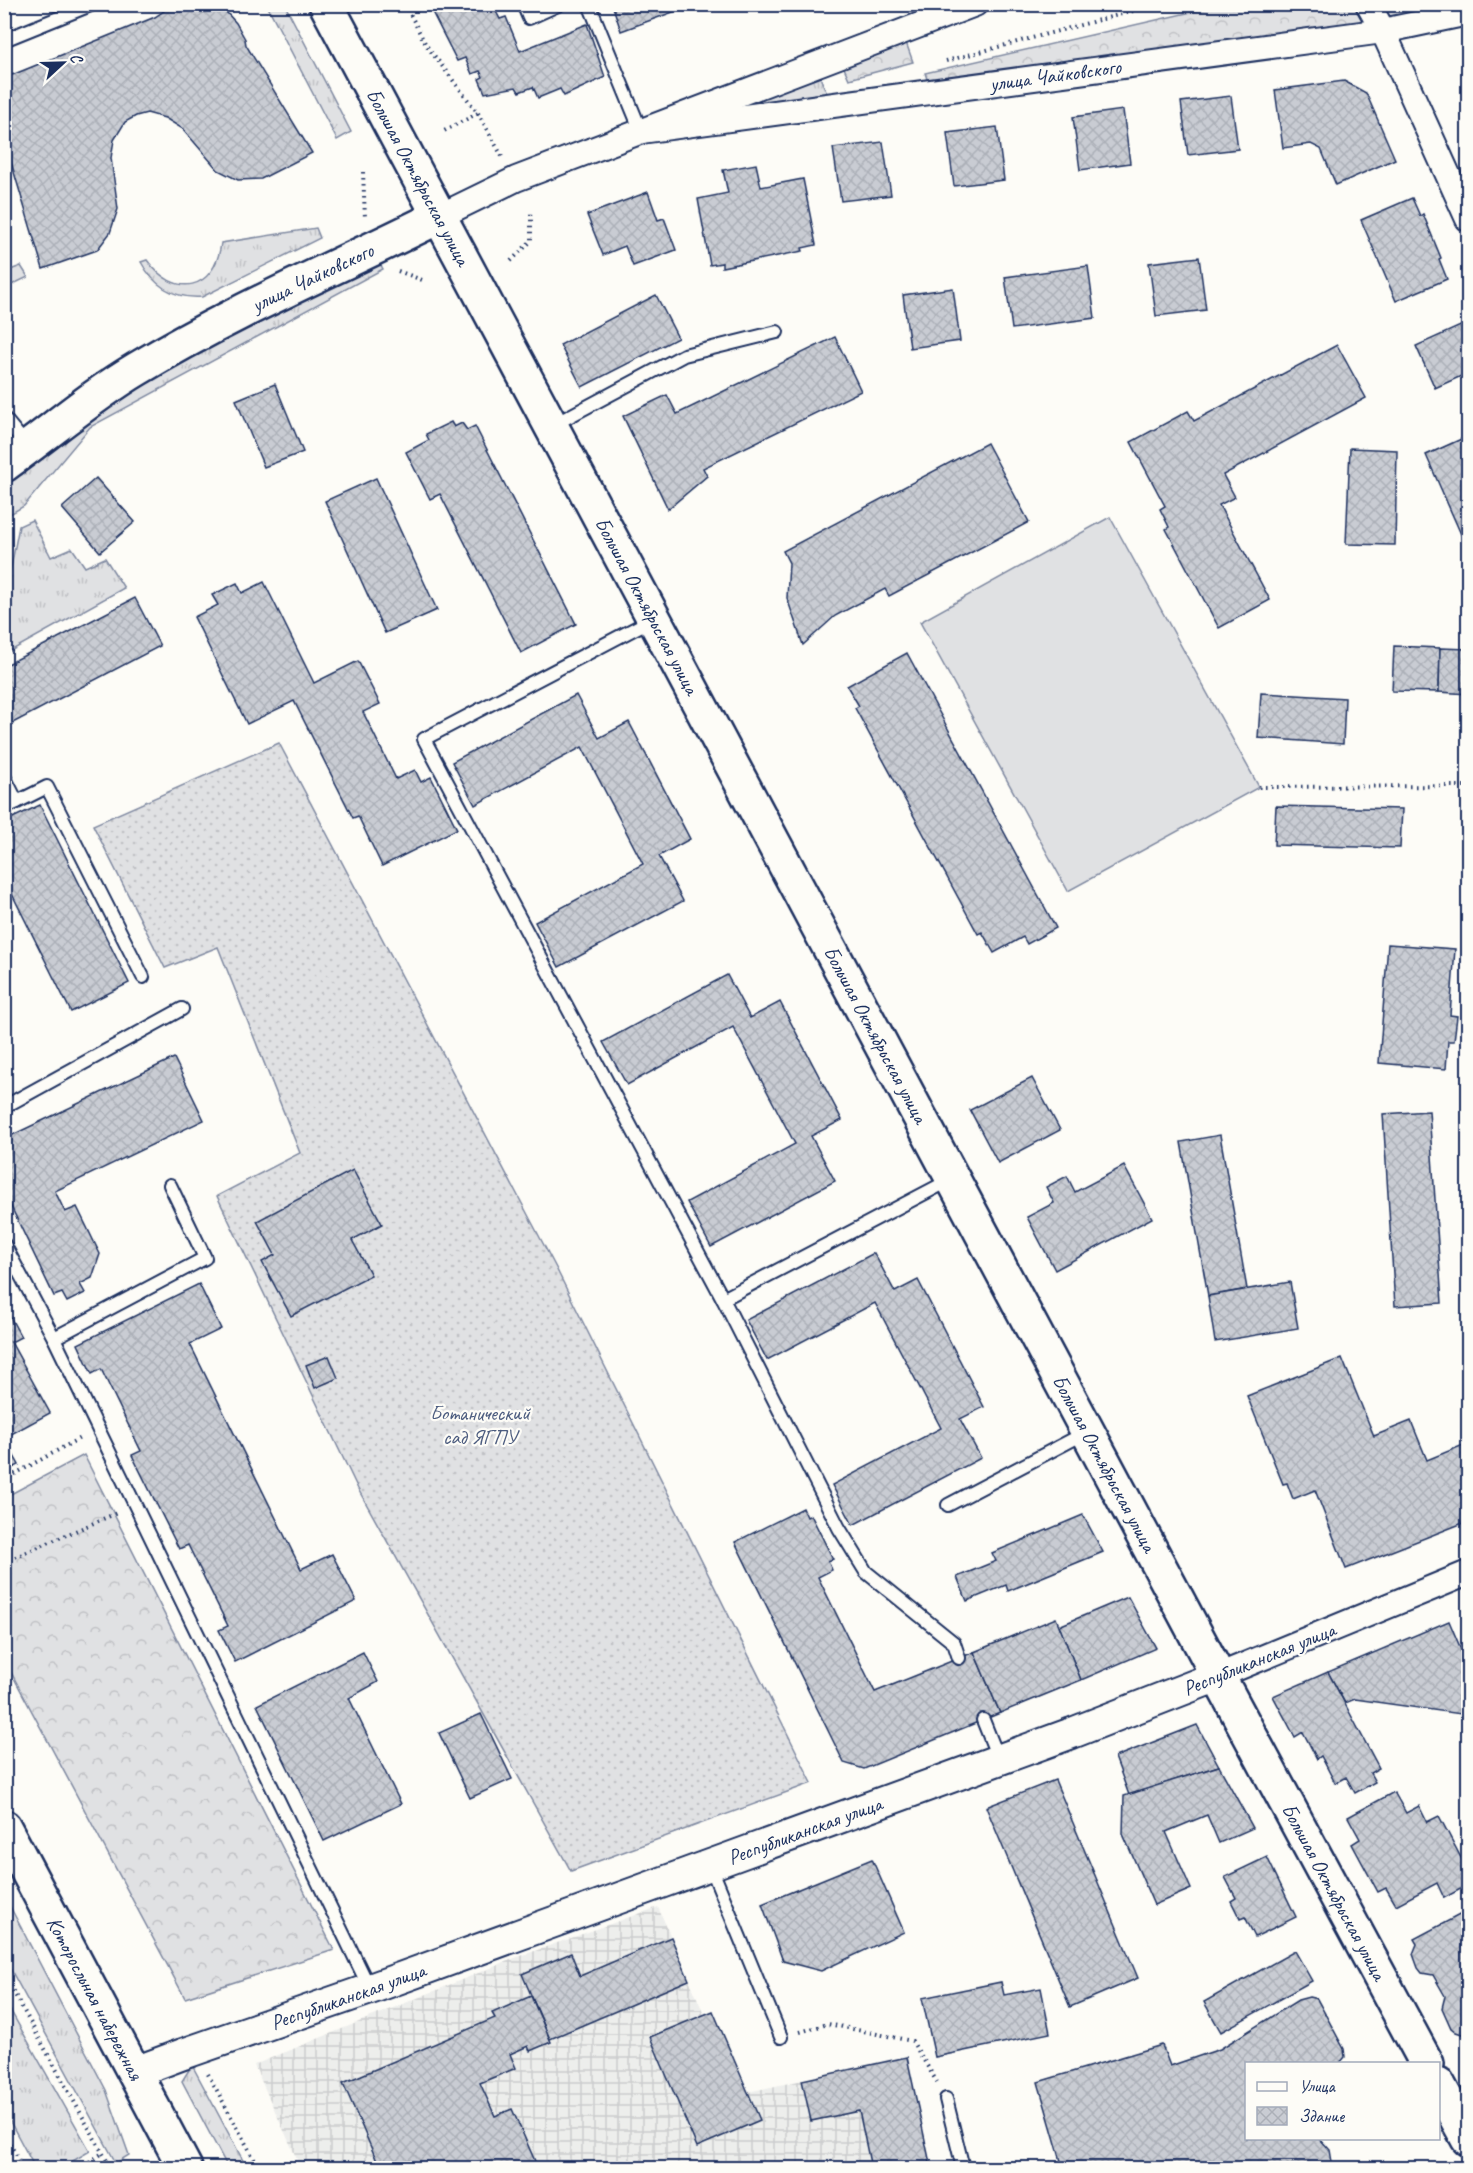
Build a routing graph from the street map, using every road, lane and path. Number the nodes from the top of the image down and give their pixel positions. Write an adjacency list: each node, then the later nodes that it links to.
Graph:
1 (93, 4): 12 (lane)
2 (326, 4): 20 (main road, Большая Октябрьская улица)
3 (405, 4): 14 (path)
4 (523, 4): 5 (lane)
5 (560, 4)
6 (590, 4): 15 (lane)
7 (975, 4): 15 (street, улица Чайковского)
8 (1159, 4): 13 (path)
9 (1368, 4): 11 (street)
10 (1468, 13): 11 (street, улица Чайковского)
11 (1383, 31): 15 (street, улица Чайковского); 21 (street)
12 (4, 40)
13 (940, 62)
14 (477, 113): 16 (path); 17 (path)
15 (640, 131): 20 (street, улица Чайковского)
16 (442, 132)
17 (504, 159)
18 (363, 172): 22 (path)
19 (531, 212): 23 (path)
20 (438, 216): 28 (main road, Большая Октябрьская улица); 29 (main road, улица Чайковского)
21 (1468, 219)
22 (366, 225)
23 (511, 261)
24 (394, 270): 25 (path)
25 (425, 281)
26 (777, 332): 28 (lane)
27 (4, 418): 29 (lane)
28 (552, 425): 30 (main road, Большая Октябрьская улица)
29 (16, 456)
30 (654, 618): 39 (main road, Большая Октябрьская улица); 42 (lane)
31 (4, 776): 34 (lane)
32 (1468, 786): 33 (path)
33 (1259, 787)
34 (17, 802): 35 (lane); 36 (lane)
35 (4, 808)
36 (143, 977)
37 (182, 1009): 38 (lane)
38 (4, 1107)
39 (953, 1178): 42 (lane); 45 (main road, Большая Октябрьская улица)
40 (170, 1185): 43 (lane)
41 (4, 1244): 43 (lane)
42 (723, 1299): 51 (lane)
43 (54, 1338): 44 (lane)
44 (98, 1427): 46 (path); 47 (lane)
45 (1088, 1431): 48 (lane); 52 (main road, Большая Октябрьская улица)
46 (4, 1480)
47 (136, 1505): 49 (path); 58 (lane)
48 (948, 1505)
49 (4, 1562)
50 (1468, 1574): 52 (street, Республиканская улица)
51 (959, 1658)
52 (1218, 1676): 54 (street, Республиканская улица); 60 (main road, Большая Октябрьская улица)
53 (983, 1720): 54 (lane)
54 (999, 1760): 56 (street, Республиканская улица)
55 (4, 1827): 62 (main road, Которосльная набережная)
56 (710, 1865): 58 (street, Республиканская улица); 59 (lane)
57 (4, 1976): 67 (path)
58 (370, 1989): 62 (street, Республиканская улица)
59 (781, 2037): 64 (path)
60 (1426, 2062)
61 (204, 2066): 72 (path)
62 (135, 2072): 71 (main road, Которосльная набережная)
63 (1440, 2088): 66 (main road)
64 (946, 2098): 73 (lane)
65 (4, 2133): 68 (path)
66 (1468, 2139)
67 (103, 2153): 69 (path); 70 (path)
68 (23, 2169)
69 (79, 2169)
70 (111, 2169)
71 (185, 2169)
72 (258, 2169)
73 (963, 2169)

